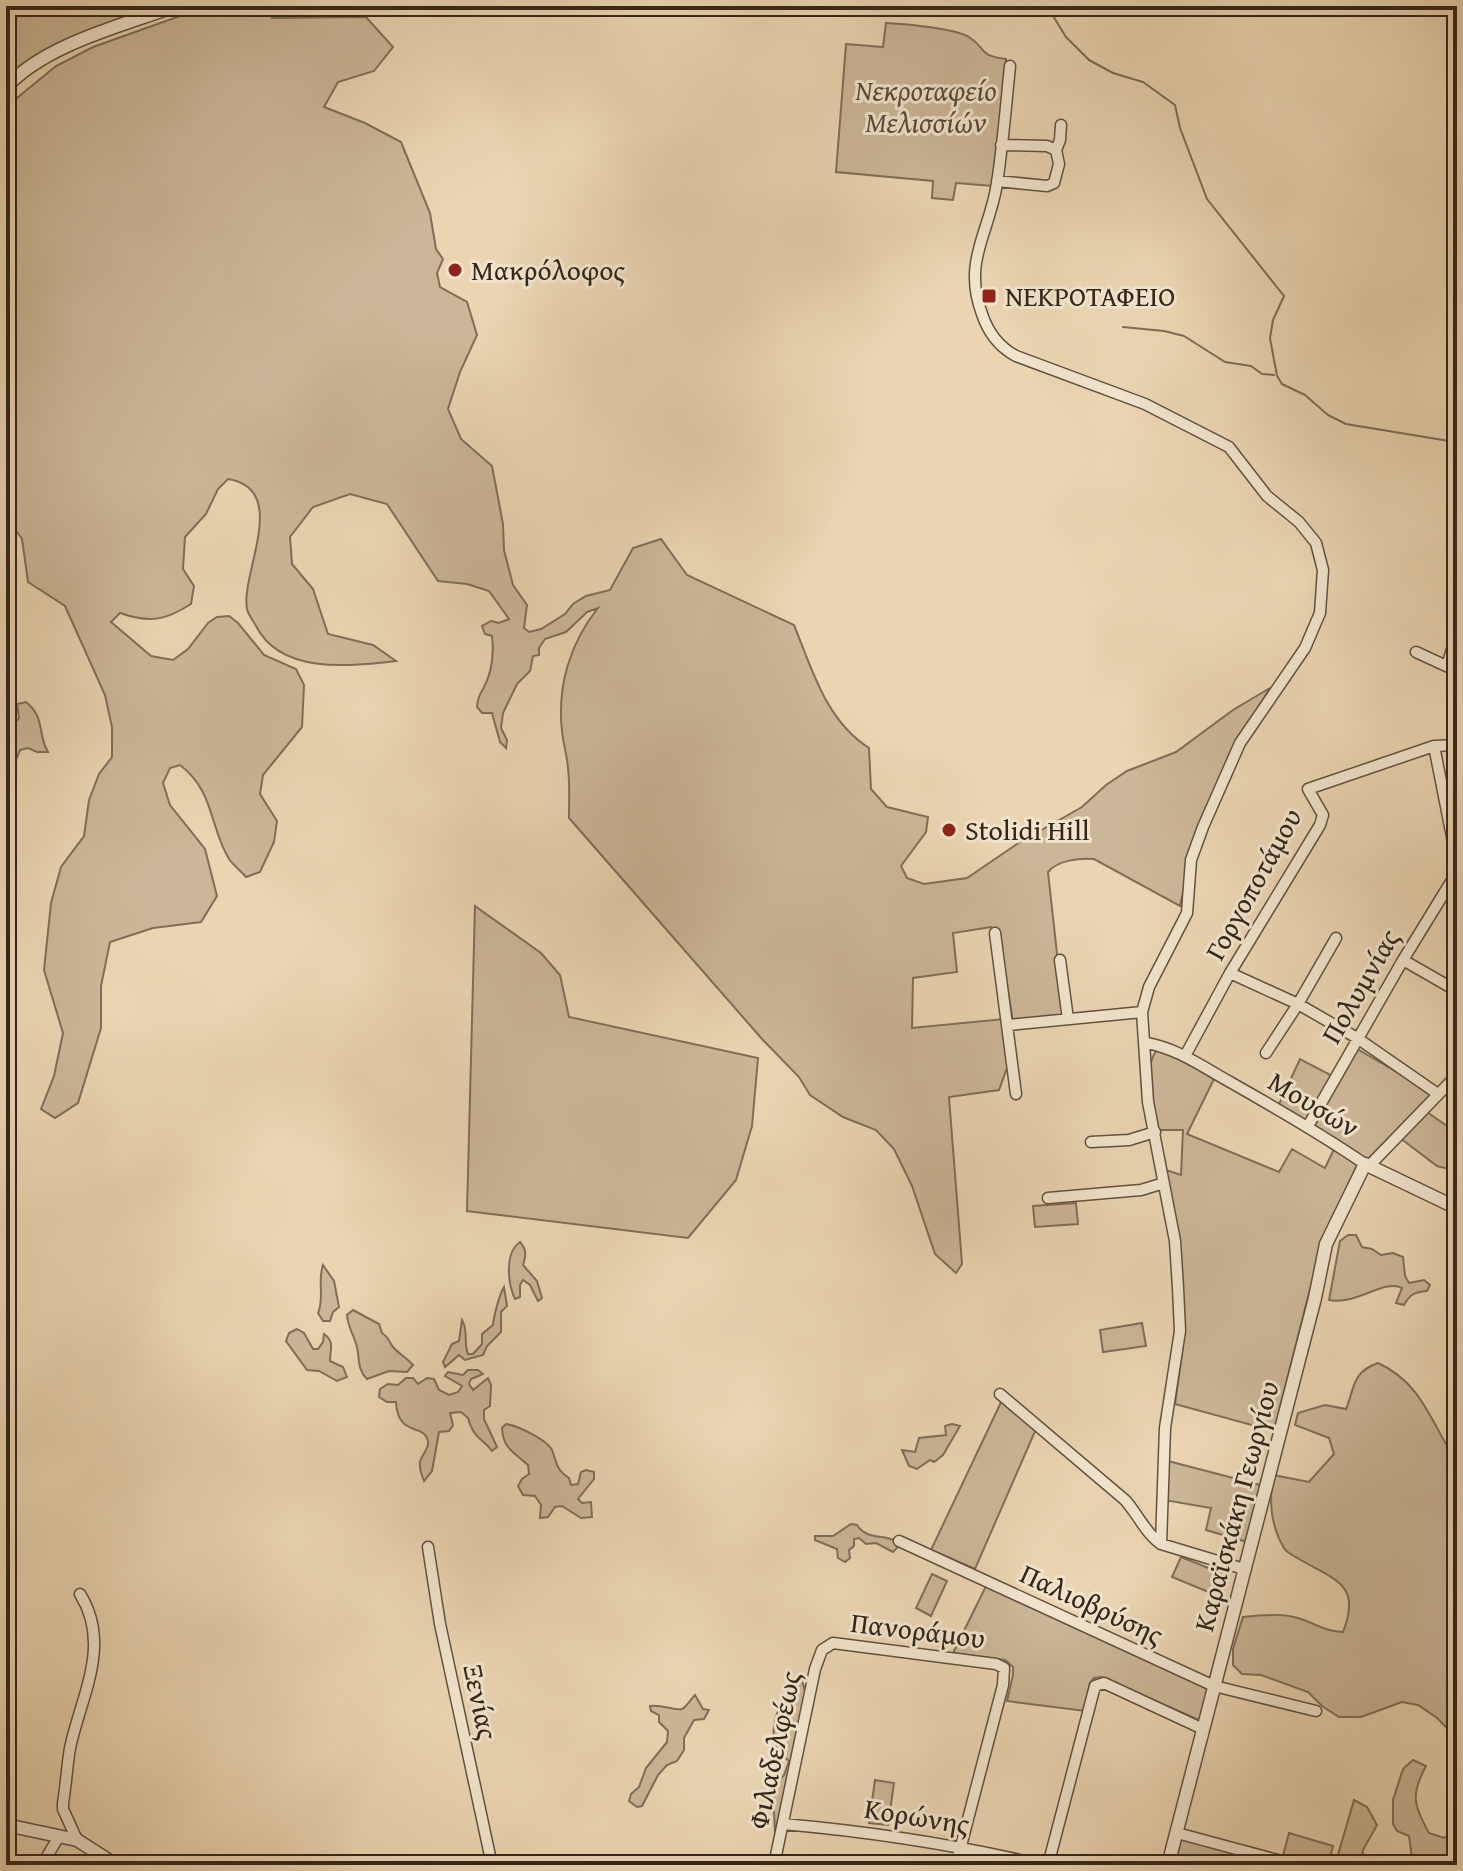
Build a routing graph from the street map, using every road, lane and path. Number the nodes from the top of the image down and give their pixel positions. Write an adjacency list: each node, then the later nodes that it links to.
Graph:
1 (175, 6): 3 (street)
2 (1010, 66): 5 (street)
3 (6, 87)
4 (1061, 125): 6 (street)
5 (1001, 145): 6 (street); 7 (street)
6 (1056, 150): 7 (street)
7 (997, 181): 22 (street)
8 (1457, 632): 10 (street)
9 (1416, 652): 10 (street)
10 (1452, 669)
11 (1457, 745): 12 (street, Γοργοποτάμου)
12 (1434, 746): 13 (street); 19 (street, Γοργοποτάμου)
13 (1457, 862)
14 (1457, 872): 18 (street, Πολυμνίας)
15 (995, 933): 24 (street)
16 (1336, 938): 21 (street)
17 (1060, 960): 23 (street)
18 (1403, 960): 20 (street); 25 (street, Πολυμνίας)
19 (1230, 973): 21 (street); 28 (street, Γοργοποτάμου)
20 (1457, 991)
21 (1298, 1004): 25 (street); 27 (street)
22 (1142, 1012): 23 (street); 26 (street)
23 (1068, 1019): 24 (street)
24 (1009, 1025): 30 (street)
25 (1357, 1038): 31 (street); 32 (street, Πολυμνίας)
26 (1146, 1043): 28 (street, Μουσών); 33 (street)
27 (1266, 1053)
28 (1185, 1056): 32 (street, Μουσών)
29 (1457, 1075): 31 (street)
30 (1016, 1094)
31 (1438, 1094): 35 (street)
32 (1308, 1126): 35 (street, Μουσών)
33 (1155, 1132): 34 (street); 36 (street)
34 (1091, 1142)
35 (1367, 1165): 38 (street, Μουσών); 43 (street, Καραϊσκάκη Γεωργίου)
36 (1164, 1183): 37 (street); 41 (street)
37 (1048, 1198)
38 (1457, 1208)
39 (1000, 1394): 41 (street)
40 (899, 1541): 46 (street, Παλιοβρύσης)
41 (1161, 1544): 43 (street)
42 (428, 1547): 58 (street, Ξενίας)
43 (1244, 1569): 46 (street, Καραϊσκάκη Γεωργίου)
44 (80, 1594): 53 (street)
45 (826, 1647): 49 (street, Φιλαδελφέως); 54 (street, Πανοράμου)
46 (1214, 1686): 47 (street, Παλιοβρύσης); 48 (street, Καραϊσκάκη Γεωργίου)
47 (1316, 1711)
48 (1203, 1729): 51 (street, Καραϊσκάκη Γεωργίου); 62 (street)
49 (783, 1824): 54 (street, Κορώνης); 59 (street, Φιλαδελφέως)
50 (6, 1825): 52 (street)
51 (1177, 1833): 55 (street); 63 (street, Καραϊσκάκη Γεωργίου)
52 (58, 1838): 53 (street); 56 (street)
53 (77, 1840): 57 (street)
54 (960, 1846): 60 (street); 61 (street, Κορώνης)
55 (1281, 1861)
56 (42, 1865)
57 (116, 1865)
58 (492, 1865)
59 (774, 1865)
60 (956, 1865)
61 (1042, 1865)
62 (1048, 1865)
63 (1168, 1865)

